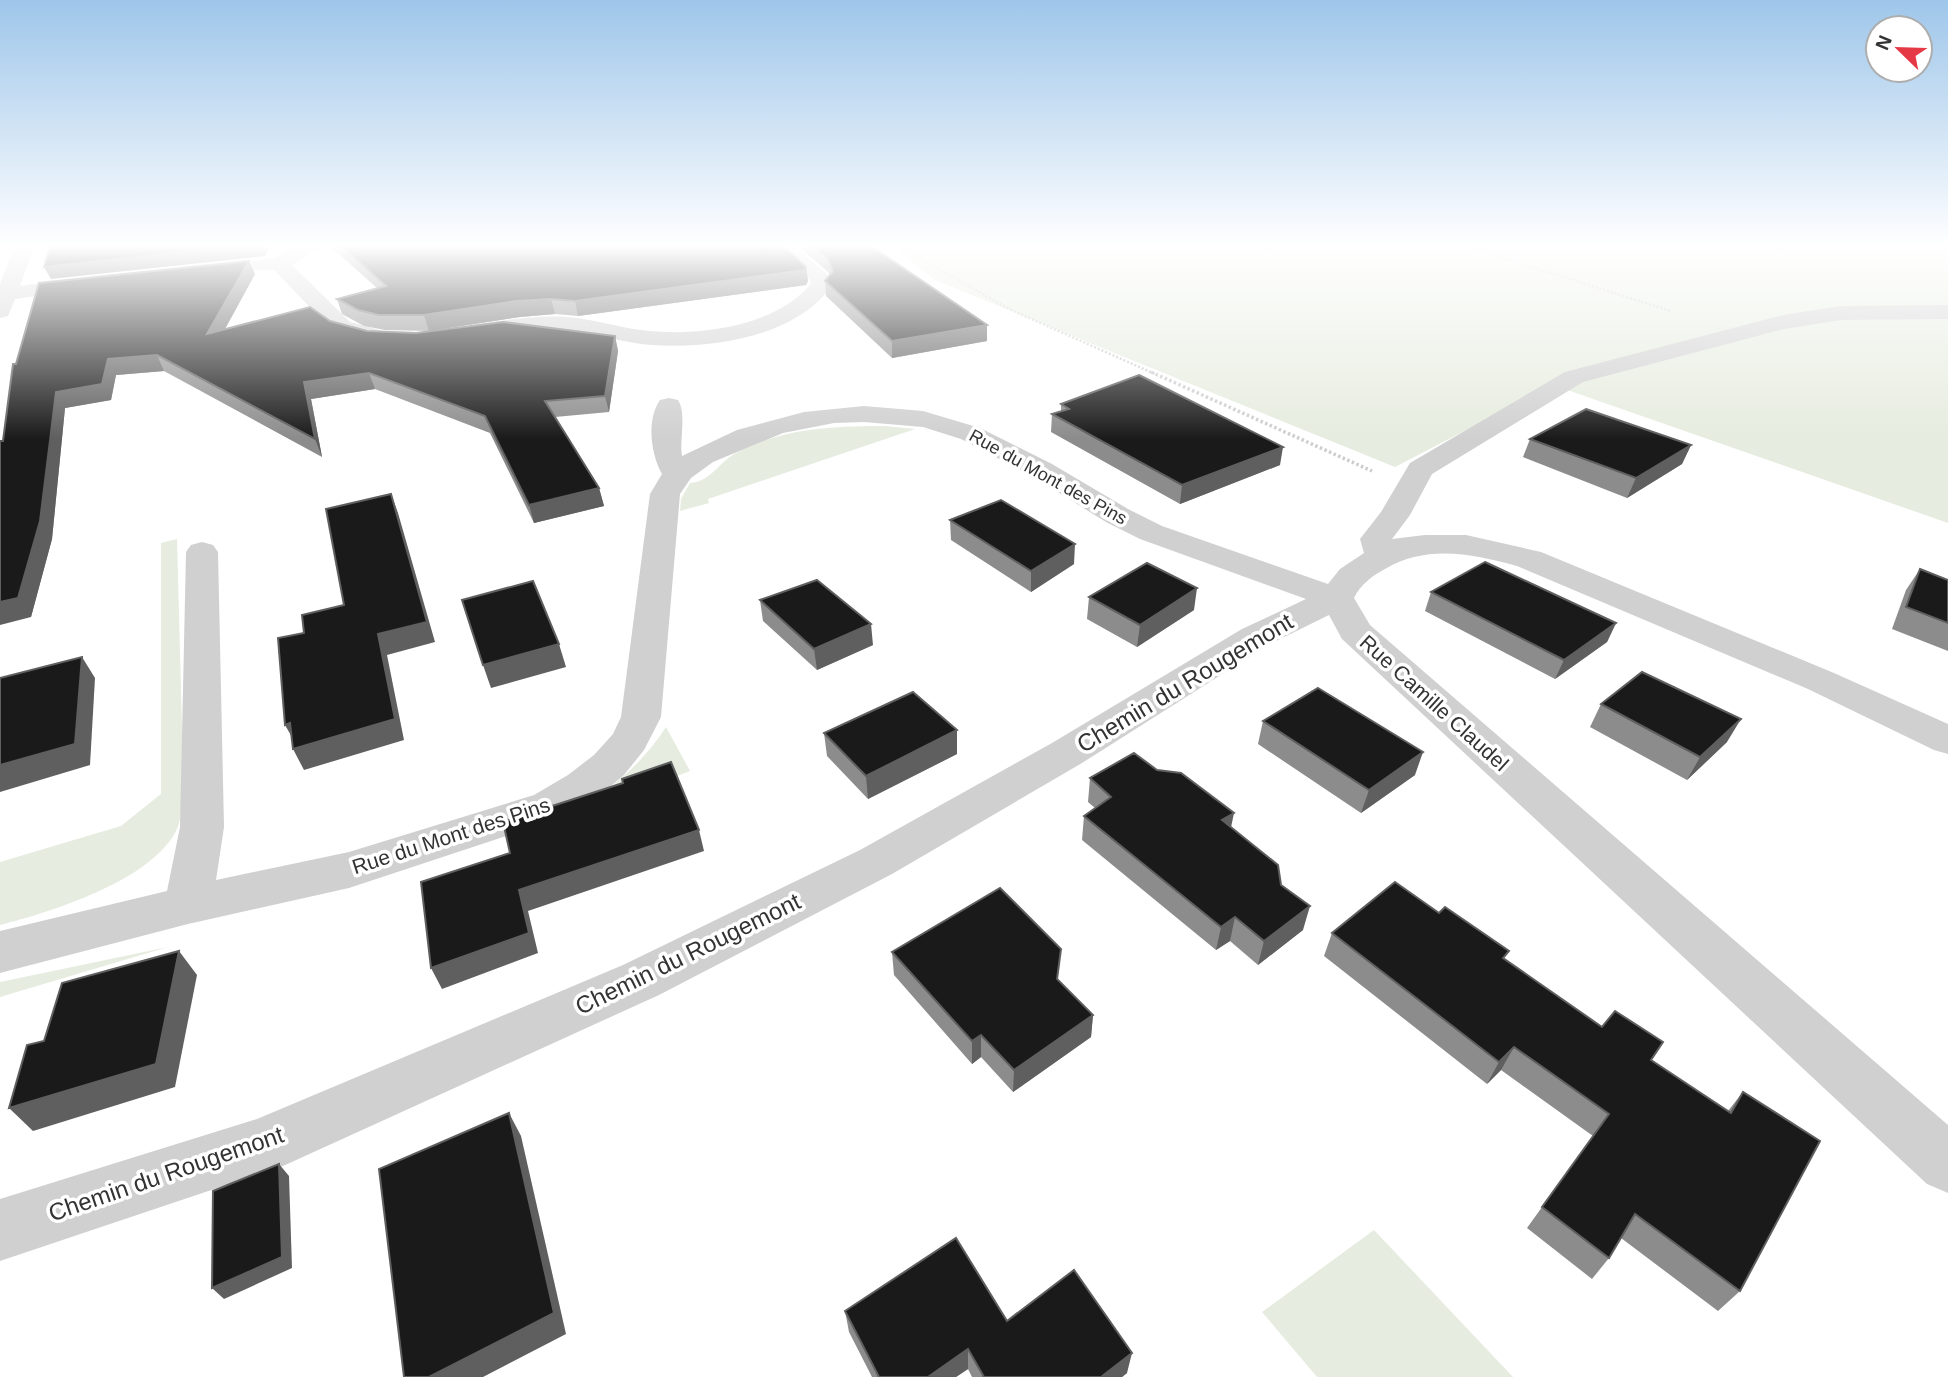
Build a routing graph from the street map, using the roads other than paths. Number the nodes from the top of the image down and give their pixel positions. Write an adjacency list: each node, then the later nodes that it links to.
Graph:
1 (325, 310): 5 (street)
2 (792, 310): 4 (street)
3 (1948, 312): 9 (street)
4 (454, 334)
5 (407, 339)
6 (669, 406): 7 (street)
7 (676, 473): 10 (street, Rue du Mont des Pins); 12 (street, Rue du Mont des Pins)
8 (202, 552): 12 (street)
9 (1381, 555): 10 (street); 11 (street)
10 (1337, 598): 14 (street, Rue Camille Claudel); 15 (street, Chemin du Rougemont)
11 (1948, 740)
12 (188, 905): 13 (street, Rue du Mont des Pins)
13 (0, 952)
14 (1948, 1164)
15 (0, 1230)

